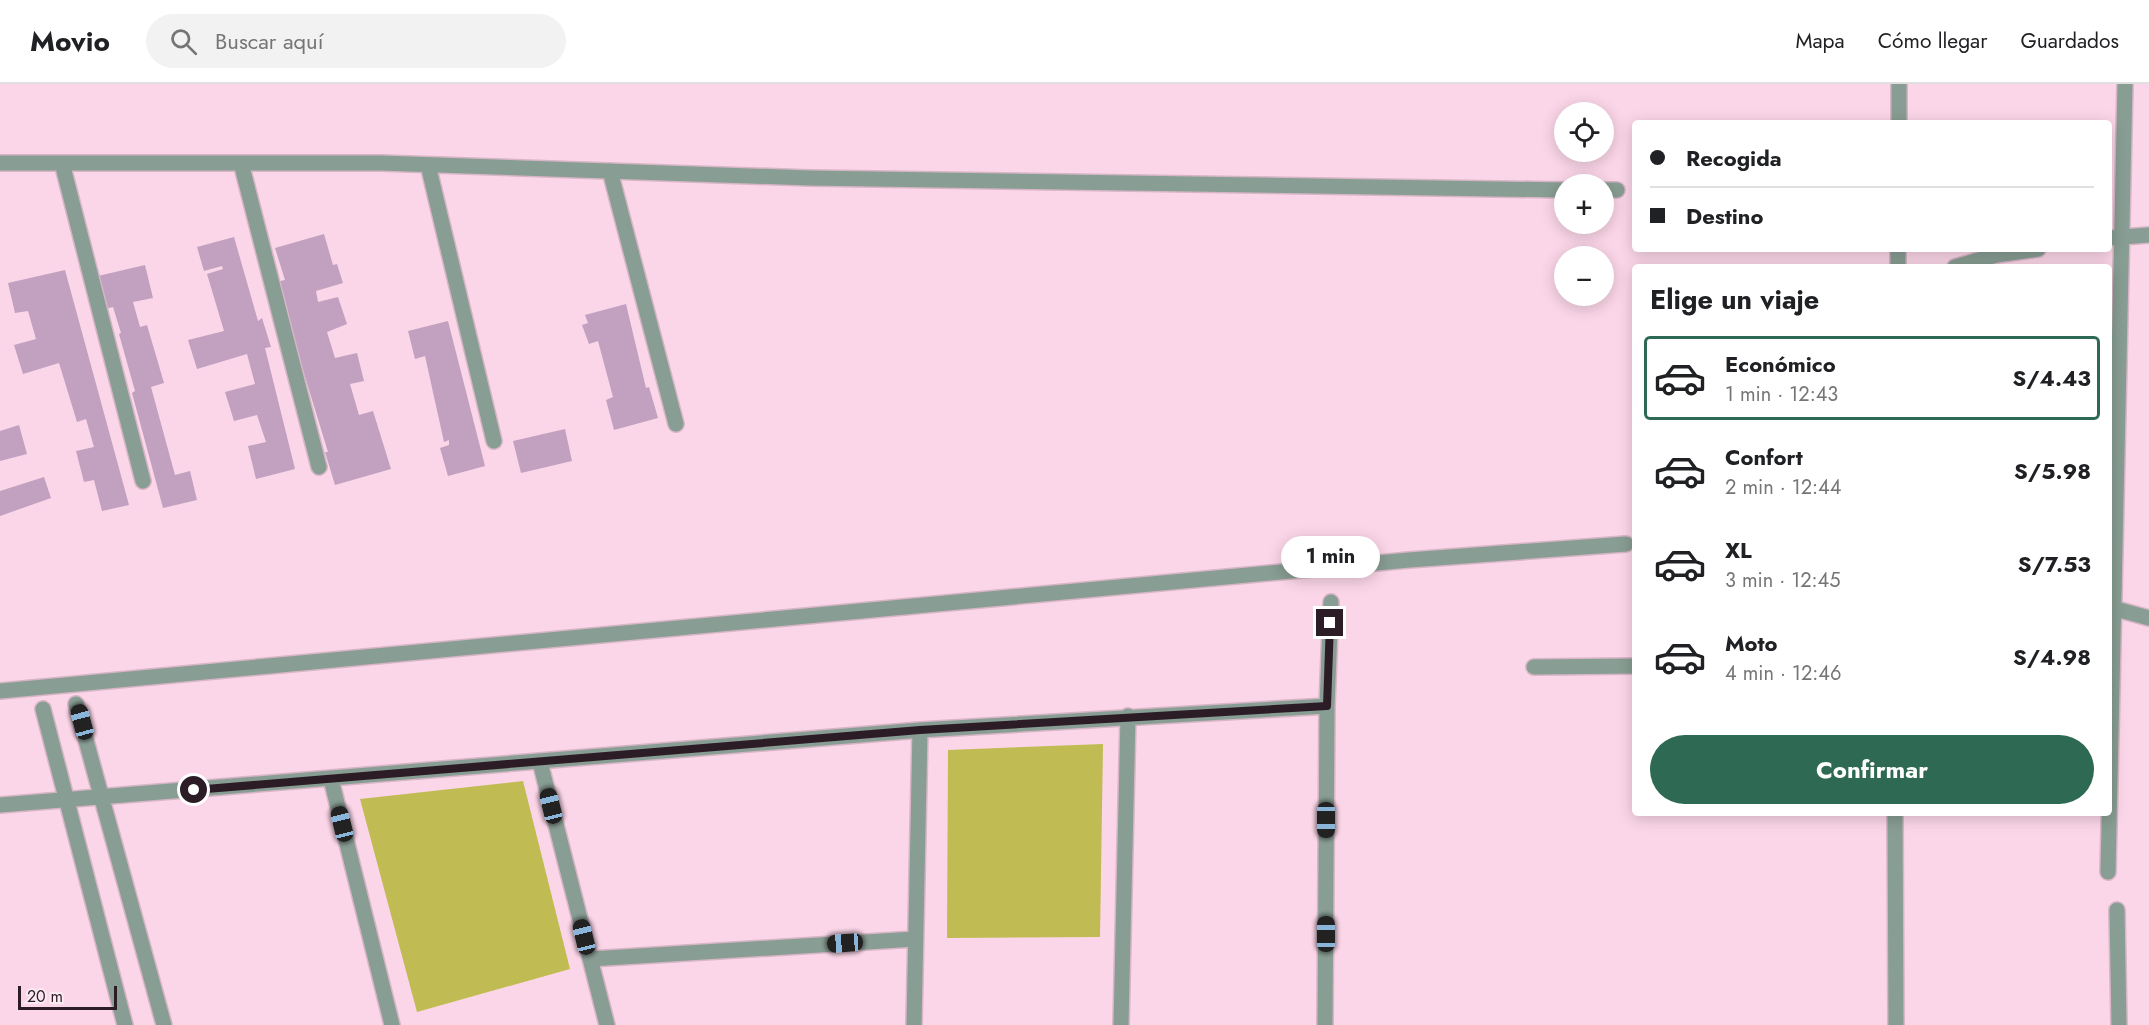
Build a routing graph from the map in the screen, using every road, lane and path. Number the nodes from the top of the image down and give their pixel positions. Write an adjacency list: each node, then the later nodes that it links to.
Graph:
1 (1899, 84): 3 (street)
2 (2125, 84): 11 (street)
3 (1899, 120)
4 (0, 163): 5 (street)
5 (62, 163): 6 (street); 17 (street)
6 (241, 163): 7 (street); 16 (street)
7 (428, 165): 8 (street); 15 (street)
8 (610, 171): 9 (street); 14 (street)
9 (1554, 189)
10 (2149, 235): 11 (street)
11 (2115, 237): 18 (street)
12 (2017, 252): 13 (street)
13 (1965, 264)
14 (676, 424)
15 (494, 441)
16 (319, 467)
17 (143, 481)
18 (2112, 514)
19 (1626, 544): 25 (street)
20 (1330, 602): 27 (street)
21 (2112, 607): 22 (street)
22 (2149, 618)
23 (1632, 666): 24 (street)
24 (1534, 667)
25 (0, 691)
26 (76, 704): 33 (street)
27 (1327, 706): 29 (street); 48 (street)
28 (43, 709): 34 (street)
29 (1128, 716): 30 (street); 47 (street)
30 (920, 730): 31 (street); 40 (street)
31 (540, 762): 32 (street); 41 (street)
32 (331, 779): 33 (street); 44 (street)
33 (102, 797): 34 (street); 43 (street)
34 (67, 799): 35 (street); 42 (street)
35 (0, 805)
36 (1895, 816): 49 (street)
37 (2109, 816): 38 (street)
38 (2108, 872)
39 (2117, 910): 50 (street)
40 (915, 939): 41 (street); 46 (street)
41 (590, 959): 45 (street)
42 (125, 1025)
43 (164, 1025)
44 (392, 1025)
45 (607, 1025)
46 (914, 1025)
47 (1121, 1025)
48 (1325, 1025)
49 (1896, 1025)
50 (2119, 1025)

